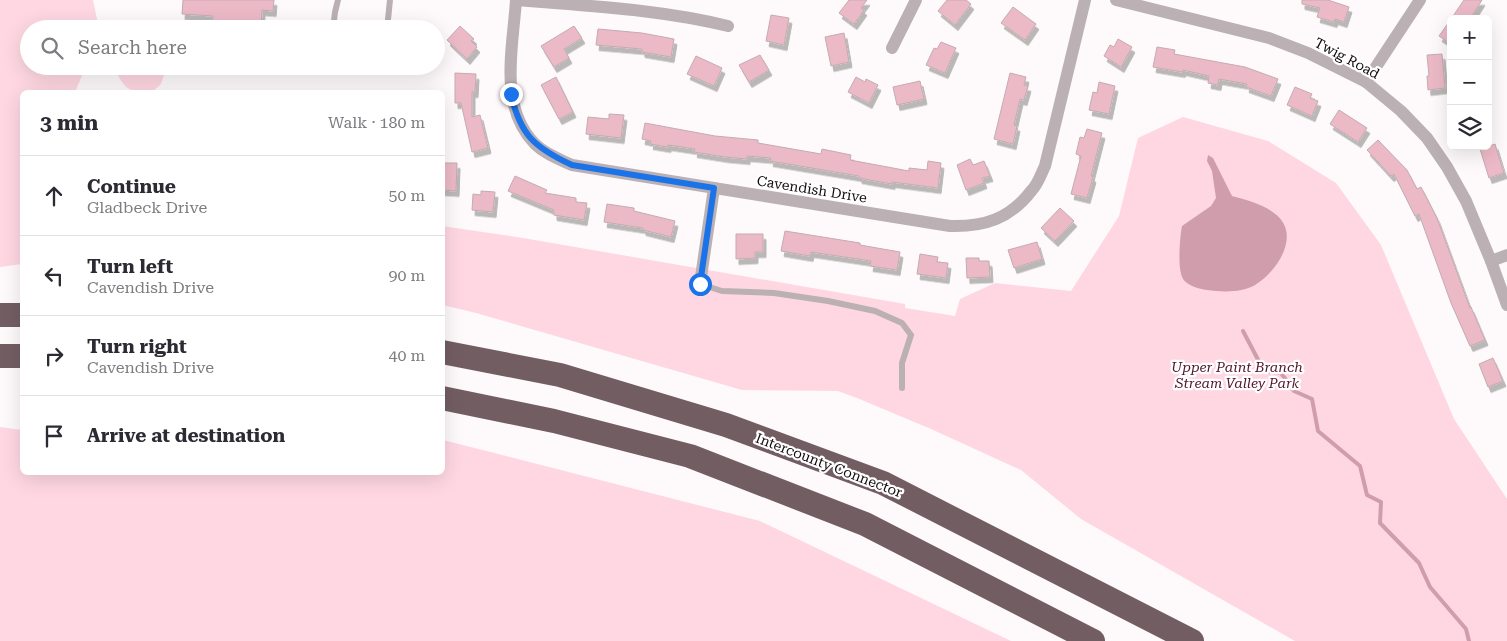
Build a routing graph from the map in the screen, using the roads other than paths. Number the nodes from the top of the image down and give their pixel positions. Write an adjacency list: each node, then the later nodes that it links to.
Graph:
1 (338, 0): 8 (lane)
2 (390, 0): 9 (lane)
3 (516, 0): 10 (street); 13 (street, Cavendish Drive)
4 (916, 0): 11 (street)
5 (1084, 0): 13 (street, Cavendish Drive)
6 (1116, 0): 12 (street, Twig Road)
7 (1420, 0): 12 (street)
8 (334, 20)
9 (388, 20)
10 (728, 26)
11 (892, 48)
12 (1366, 82): 15 (street, Twig Road)
13 (714, 188): 16 (street)
14 (1507, 255): 15 (street)
15 (1491, 261): 17 (street, Twig Road)
16 (700, 284): 23 (lane)
17 (1507, 305)
18 (0, 315): 19 (highway)
19 (20, 315)
20 (445, 353): 26 (highway, Intercounty Connector)
21 (0, 356): 22 (highway)
22 (20, 356)
23 (902, 388)
24 (445, 399): 25 (highway)
25 (1094, 641)
26 (1192, 641)

